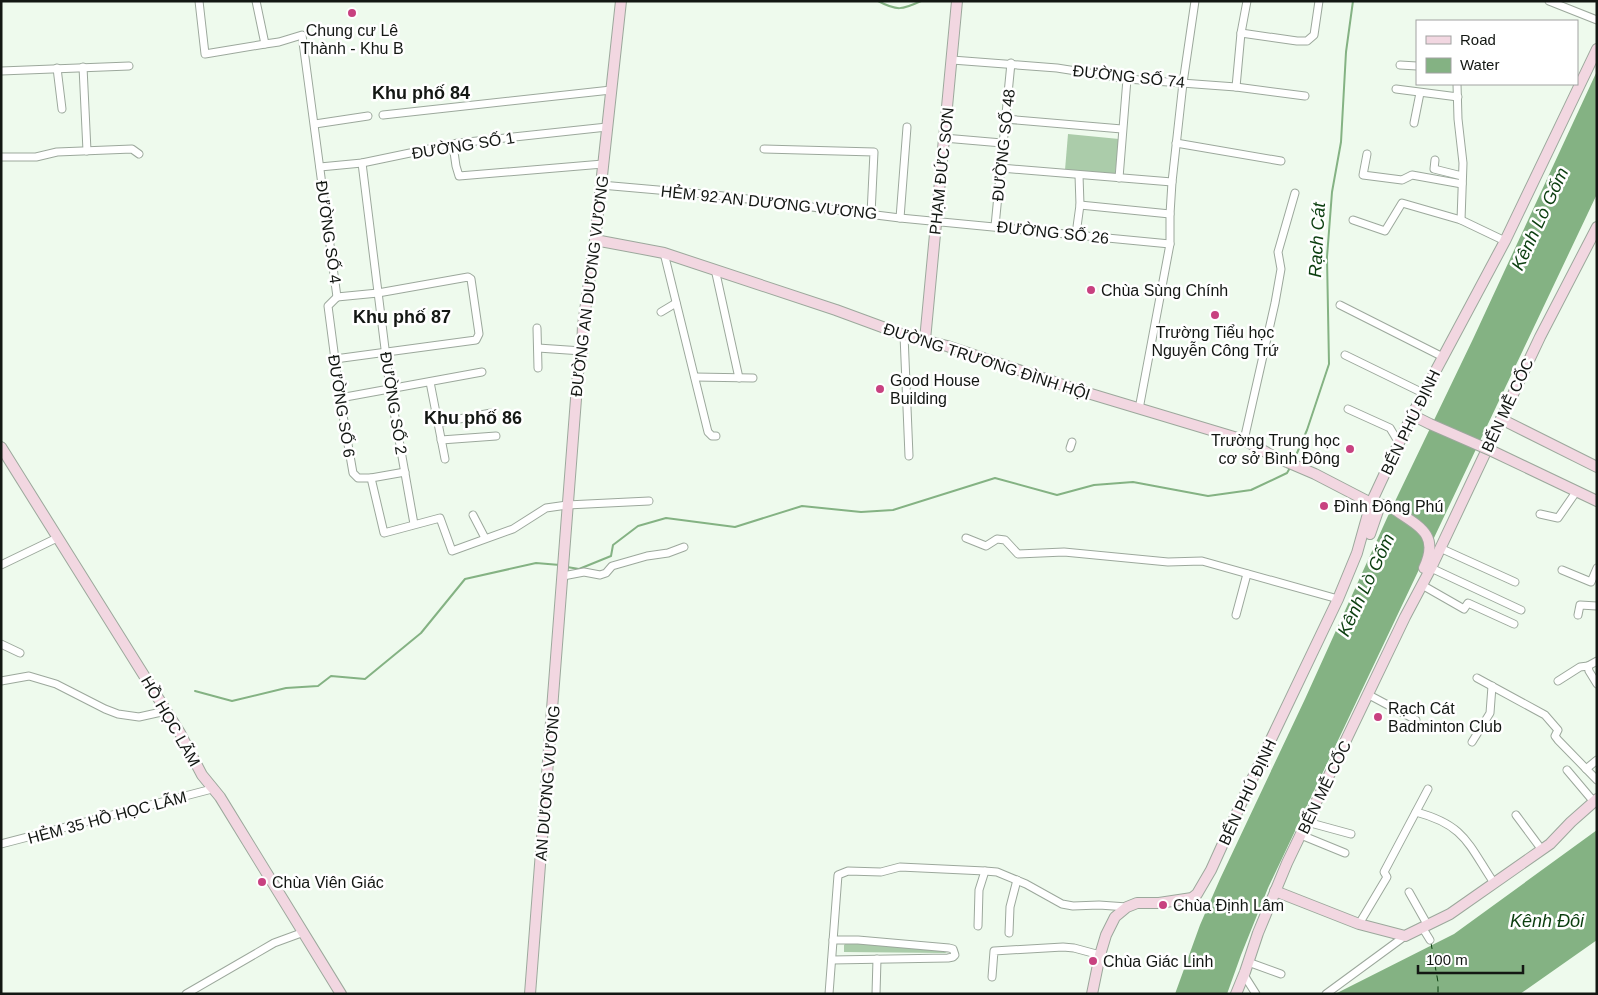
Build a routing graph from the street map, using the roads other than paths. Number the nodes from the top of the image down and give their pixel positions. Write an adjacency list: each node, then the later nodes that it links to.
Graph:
1 (199, 1): 11 (street)
2 (256, 1): 11 (street)
3 (621, 1): 26 (street, ĐƯỜNG AN DƯƠNG VƯƠNG)
4 (957, 1): 13 (street, PHẠM ĐỨC SƠN)
5 (1195, 1): 22 (street)
6 (1247, 1): 10 (street)
7 (1319, 1): 10 (street)
8 (1549, 1): 9 (street)
9 (1597, 20)
10 (1241, 33): 24 (street)
11 (265, 44): 34 (street, ĐƯỜNG SỐ 4)
12 (1597, 49): 71 (street, BẾN PHÚ ĐỊNH)
13 (952, 60): 14 (street, ĐƯỜNG SỐ 74); 39 (street, PHẠM ĐỨC SƠN)
14 (1011, 63): 21 (street, ĐƯỜNG SỐ 74); 33 (street, ĐƯỜNG SỐ 48)
15 (1400, 65): 18 (street)
16 (83, 66): 17 (street); 19 (street); 44 (street)
17 (129, 66)
18 (1416, 66)
19 (57, 68): 20 (street); 30 (street)
20 (1, 71)
21 (1127, 79): 22 (street, ĐƯỜNG SỐ 74); 38 (street)
22 (1184, 83): 24 (street, ĐƯỜNG SỐ 74); 41 (street)
23 (1457, 85): 29 (street)
24 (1236, 87): 28 (street, ĐƯỜNG SỐ 74)
25 (1396, 89): 27 (street)
26 (611, 90): 31 (street); 36 (street, ĐƯỜNG AN DƯƠNG VƯƠNG)
27 (1420, 93): 29 (street); 35 (street)
28 (1306, 96)
29 (1458, 97): 56 (street)
30 (62, 109)
31 (383, 115)
32 (368, 116): 34 (street)
33 (1005, 119): 38 (street); 40 (street, ĐƯỜNG SỐ 48)
34 (314, 124): 52 (street, ĐƯỜNG SỐ 4)
35 (1414, 124)
36 (607, 127): 42 (street, ĐƯỜNG SỐ 1); 51 (street, ĐƯỜNG AN DƯƠNG VƯƠNG)
37 (907, 127): 63 (street)
38 (1122, 129): 55 (street)
39 (944, 138): 40 (street, ĐƯỜNG SỐ 48); 66 (street, PHẠM ĐỨC SƠN)
40 (1002, 143): 53 (street, ĐƯỜNG SỐ 48)
41 (1176, 143): 49 (street); 57 (street)
42 (453, 145): 50 (street, ĐƯỜNG SỐ 1); 51 (street)
43 (764, 149): 61 (street)
44 (87, 151): 45 (street); 47 (street)
45 (140, 154)
46 (1367, 154): 56 (street)
47 (1, 157)
48 (1435, 160): 56 (street)
49 (1281, 161)
50 (362, 162): 52 (street, ĐƯỜNG SỐ 1); 75 (street, ĐƯỜNG SỐ 2)
51 (603, 164): 58 (street, ĐƯỜNG AN DƯƠNG VƯƠNG)
52 (320, 167): 76 (street, ĐƯỜNG SỐ 4)
53 (1001, 168): 54 (street); 67 (street, ĐƯỜNG SỐ 48)
54 (1080, 175): 55 (street); 60 (street)
55 (1118, 178): 57 (street)
56 (1462, 180): 65 (street)
57 (1172, 182): 62 (street)
58 (601, 185): 61 (street, HẺM 92 AN DƯƠNG VƯƠNG); 70 (street, ĐƯỜNG AN DƯƠNG VƯƠNG)
59 (1295, 193): 107 (street)
60 (1080, 205): 62 (street); 69 (street)
61 (871, 214): 63 (street, HẺM 92 AN DƯƠNG VƯƠNG)
62 (1170, 214): 72 (street)
63 (900, 218): 66 (street, HẺM 92 AN DƯƠNG VƯƠNG)
64 (1353, 220): 65 (street)
65 (1461, 220): 71 (street)
66 (936, 221): 67 (street, ĐƯỜNG SỐ 26); 82 (street, PHẠM ĐỨC SƠN)
67 (995, 226): 69 (street, ĐƯỜNG SỐ 26)
68 (1597, 227): 102 (street, BẾN MỄ CỐC)
69 (1076, 234): 72 (street, ĐƯỜNG SỐ 26)
70 (595, 240): 73 (street, ĐƯỜNG TRƯƠNG ĐÌNH HỘI); 84 (street, ĐƯỜNG AN DƯƠNG VƯƠNG)
71 (1505, 241): 87 (street, BẾN PHÚ ĐỊNH)
72 (1170, 244): 98 (street)
73 (664, 253): 74 (street, ĐƯỜNG TRƯƠNG ĐÌNH HỘI); 77 (street)
74 (715, 269): 81 (street, ĐƯỜNG TRƯƠNG ĐÌNH HỘI); 92 (street)
75 (378, 293): 76 (street); 85 (street, ĐƯỜNG SỐ 2); 85 (street)
76 (338, 298): 88 (street, ĐƯỜNG SỐ 6)
77 (676, 303): 79 (street); 91 (street)
78 (1340, 305): 87 (street)
79 (661, 312)
80 (537, 328): 83 (street)
81 (904, 335): 82 (street, ĐƯỜNG TRƯƠNG ĐÌNH HỘI); 110 (street)
82 (925, 340): 98 (street, ĐƯỜNG TRƯƠNG ĐÌNH HỘI)
83 (538, 348): 84 (street); 89 (street)
84 (582, 351): 120 (street, ĐƯỜNG AN DƯƠNG VƯƠNG)
85 (386, 352): 88 (street); 95 (street, ĐƯỜNG SỐ 2)
86 (1346, 356): 96 (street)
87 (1443, 357): 96 (street, BẾN PHÚ ĐỊNH)
88 (335, 359): 97 (street, ĐƯỜNG SỐ 6)
89 (538, 368)
90 (482, 372): 94 (street)
91 (695, 377): 92 (street); 105 (street)
92 (739, 378): 93 (street)
93 (753, 378)
94 (430, 382): 95 (street); 103 (street)
95 (390, 389): 97 (street); 114 (street, ĐƯỜNG SỐ 2)
96 (1423, 393): 101 (street, BẾN PHÚ ĐỊNH)
97 (340, 398): 115 (street, ĐƯỜNG SỐ 6)
98 (1139, 409): 107 (street, ĐƯỜNG TRƯƠNG ĐÌNH HỘI)
99 (1348, 409): 108 (street)
100 (491, 414): 103 (street)
101 (1412, 415): 108 (street, BẾN PHÚ ĐỊNH); 116 (street, bridge)
102 (1501, 419): 113 (street); 128 (street, BẾN MỄ CỐC)
103 (438, 423): 106 (street)
104 (496, 436): 106 (street)
105 (716, 436)
106 (441, 440): 112 (street)
107 (1244, 440): 119 (street, ĐƯỜNG TRƯƠNG ĐÌNH HỘI)
108 (1399, 443): 119 (street, BẾN PHÚ ĐỊNH)
109 (1, 447): 111 (street, HỒ HỌC LÃM)
110 (910, 456)
111 (4, 458): 124 (street, HỒ HỌC LÃM)
112 (445, 460)
113 (1597, 467)
114 (405, 472): 115 (street); 123 (street, ĐƯỜNG SỐ 2)
115 (371, 478): 123 (street)
116 (1576, 492): 118 (street); 121 (street)
117 (649, 501): 120 (street)
118 (1597, 501)
119 (1371, 504): 129 (street, BẾN PHÚ ĐỊNH)
120 (567, 505): 125 (street); 134 (street, ĐƯỜNG AN DƯƠNG VƯƠNG)
121 (1540, 514)
122 (474, 516): 125 (street)
123 (414, 524): 125 (street)
124 (57, 538): 130 (street); 154 (street, HỒ HỌC LÃM)
125 (485, 538)
126 (966, 538): 135 (street)
127 (684, 547): 134 (street)
128 (1440, 548): 131 (street, BẾN MỄ CỐC); 136 (street)
129 (1357, 553): 131 (street); 138 (street, BẾN PHÚ ĐỊNH)
130 (1, 565)
131 (1428, 567): 137 (street, BẾN MỄ CỐC); 140 (street)
132 (1597, 568): 133 (street)
133 (1562, 570)
134 (563, 574): 195 (street, AN DƯƠNG VƯƠNG)
135 (1247, 574): 138 (street); 141 (street)
136 (1515, 582)
137 (1422, 585): 143 (street); 153 (street, BẾN MỄ CỐC)
138 (1338, 600): 177 (street, BẾN PHÚ ĐỊNH)
139 (1597, 606): 142 (street)
140 (1521, 610)
141 (1236, 615)
142 (1578, 615)
143 (1514, 624)
144 (1, 644): 145 (street)
145 (20, 653)
146 (1597, 661): 147 (street)
147 (1588, 666): 150 (street); 151 (street)
148 (1476, 678): 152 (street)
149 (1, 681): 154 (street)
150 (1558, 681)
151 (1597, 684)
152 (1492, 686): 156 (street); 158 (street)
153 (1369, 695): 155 (street); 166 (street, BẾN MỄ CỐC)
154 (166, 711): 161 (street, HỒ HỌC LÃM)
155 (1416, 720)
156 (1472, 742)
157 (1597, 760): 158 (street)
158 (1586, 769): 160 (street)
159 (1567, 770): 163 (street)
160 (1597, 780)
161 (212, 789): 169 (street, HẺM 35 HỒ HỌC LÃM); 181 (street, HỒ HỌC LÃM)
162 (1428, 789): 164 (street)
163 (1595, 800): 170 (street)
164 (1416, 812): 174 (street); 178 (street)
165 (1516, 815): 170 (street)
166 (1307, 822): 167 (street); 168 (street, BẾN MỄ CỐC)
167 (1351, 834)
168 (1301, 835): 171 (street); 175 (street, BẾN MỄ CỐC)
169 (1, 844)
170 (1542, 850): 174 (street)
171 (1345, 853)
172 (985, 871): 173 (street); 179 (street); 184 (street)
173 (1017, 880): 177 (street); 182 (street)
174 (1494, 882): 180 (street)
175 (1274, 891): 178 (street); 189 (street, BẾN MỄ CỐC)
176 (1409, 892): 180 (street)
177 (1127, 907): 186 (street)
178 (1359, 924): 183 (street)
179 (978, 926)
180 (1425, 926): 183 (street); 185 (street)
181 (304, 932): 193 (street); 194 (street, HỒ HỌC LÃM)
182 (1009, 933)
183 (1405, 936): 201 (street)
184 (834, 940): 187 (street); 188 (street)
185 (1430, 940)
186 (1100, 955): 192 (street); 198 (street)
187 (877, 959): 188 (street); 197 (street)
188 (832, 960): 196 (street)
189 (1248, 962): 190 (street); 191 (street, BẾN MỄ CỐC)
190 (1281, 974)
191 (1244, 975): 199 (street, BẾN MỄ CỐC); 200 (street)
192 (992, 977)
193 (186, 994)
194 (341, 994)
195 (530, 994)
196 (829, 994)
197 (876, 994)
198 (1092, 994)
199 (1236, 994)
200 (1256, 994)
201 (1326, 994)

